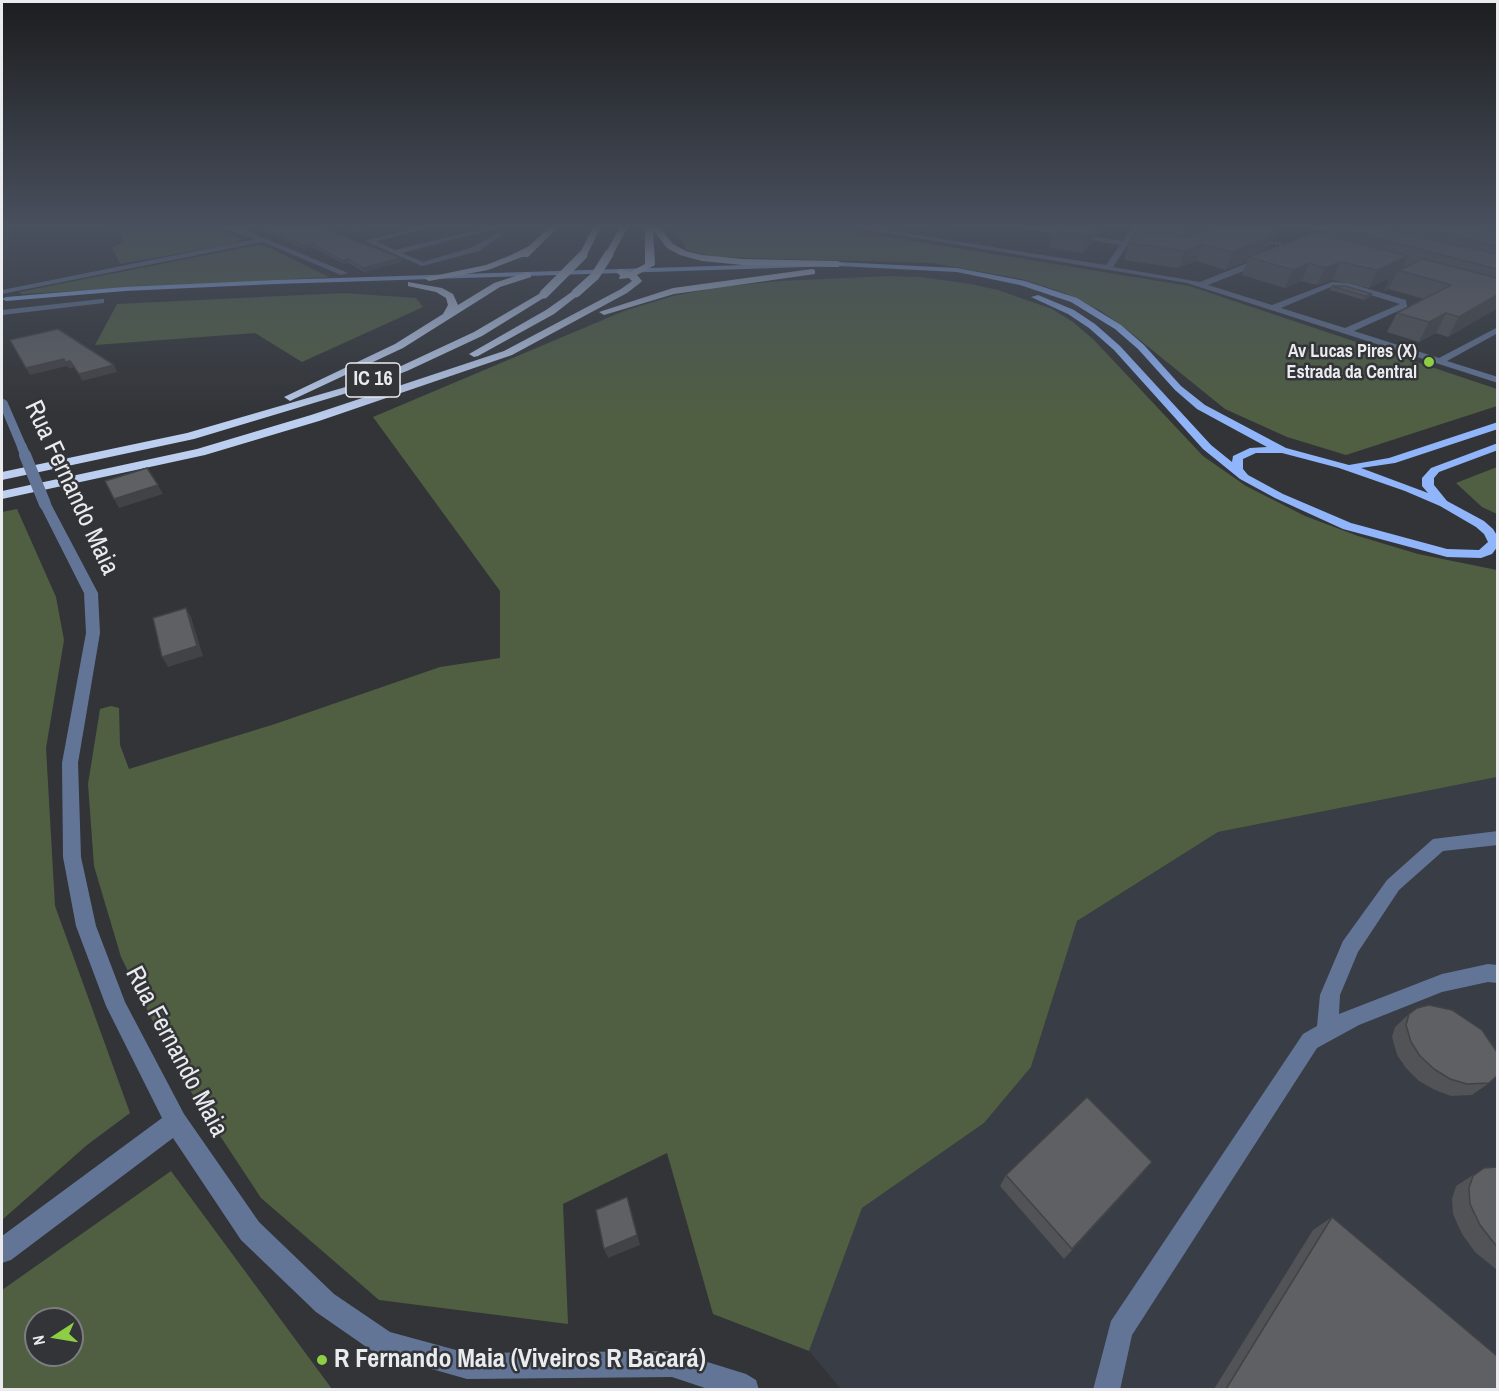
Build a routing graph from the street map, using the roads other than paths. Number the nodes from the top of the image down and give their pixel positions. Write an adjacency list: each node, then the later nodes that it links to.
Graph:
1 (49, 292): 16 (street)
2 (100, 292): 16 (main road)
3 (141, 292): 16 (main road)
4 (443, 292): 18 (highway)
5 (491, 292): 18 (highway)
6 (546, 292): 28 (highway, IC 16, bridge)
7 (576, 292): 25 (highway, IC 16, bridge)
8 (622, 292): 21 (highway)
9 (670, 292): 21 (highway)
10 (1023, 292): 33 (main road)
11 (1049, 292): 30 (main road)
12 (1231, 292): 17 (street)
13 (1312, 292): 17 (street)
14 (1370, 292): 20 (street)
15 (101, 301): 16 (street)
16 (3, 303)
17 (1277, 306): 20 (street)
18 (448, 314): 28 (highway)
19 (1497, 329): 22 (street)
20 (1351, 330): 22 (street)
21 (540, 337): 25 (highway)
22 (1443, 359): 23 (street); 24 (street)
23 (1497, 373)
24 (1497, 380)
25 (418, 381): 34 (highway, IC 16)
26 (2, 401): 39 (street, Rua Fernando Maia, bridge)
27 (1497, 425): 31 (main road)
28 (190, 436): 32 (highway, IC 16)
29 (1497, 446): 35 (main road)
30 (1282, 450): 31 (main road); 33 (main road)
31 (1343, 466): 35 (main road)
32 (2, 476)
33 (1244, 477): 35 (main road)
34 (2, 495)
35 (1444, 504)
36 (1497, 838): 38 (street)
37 (1497, 974): 38 (street)
38 (1327, 1032): 42 (street)
39 (176, 1122): 40 (street); 41 (street, Rua Fernando Maia)
40 (2, 1251)
41 (746, 1389)
42 (1106, 1389)

